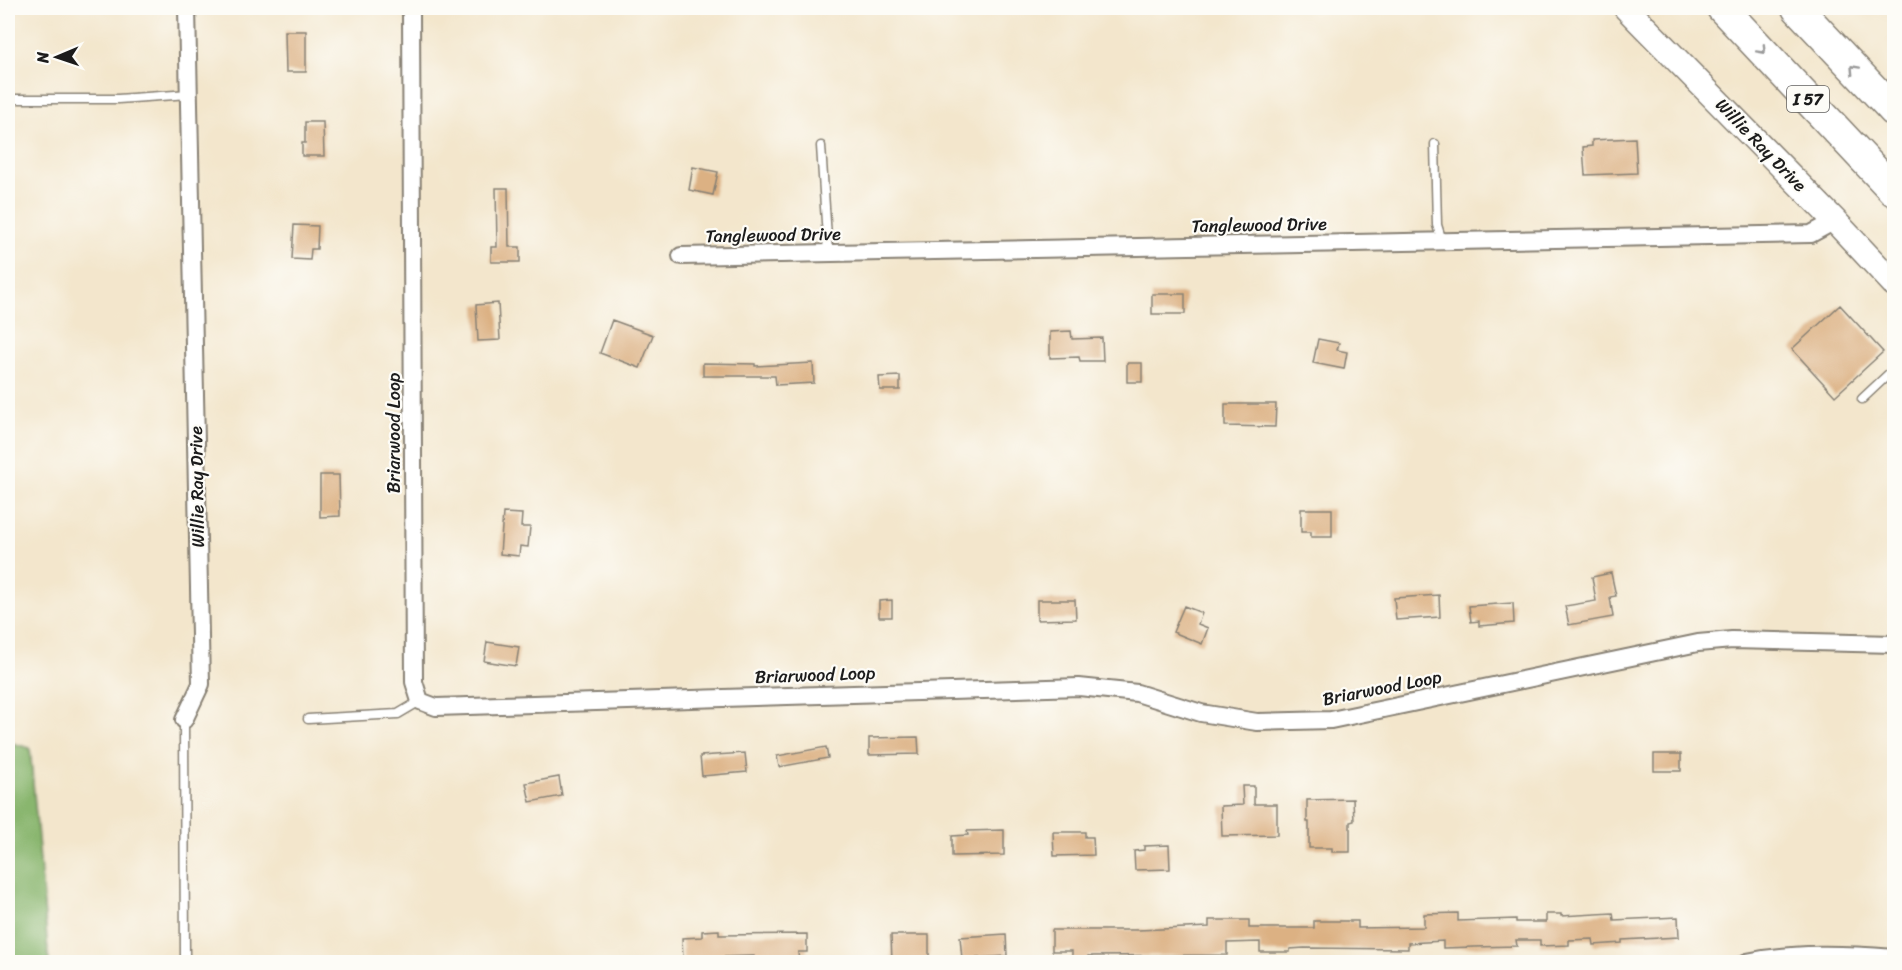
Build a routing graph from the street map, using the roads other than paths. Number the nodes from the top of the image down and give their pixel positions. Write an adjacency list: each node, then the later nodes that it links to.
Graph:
1 (187, 8): 6 (street, Willie Ray Drive)
2 (411, 8): 20 (street, Briarwood Loop)
3 (1626, 8): 12 (street, Willie Ray Drive)
4 (1722, 8): 11 (highway, I 57, one-way to 11)
5 (1797, 8): 8 (highway, one-way to 5)
6 (189, 94): 7 (lane); 22 (street, Willie Ray Drive)
7 (8, 99)
8 (1894, 111)
9 (1435, 144): 13 (lane)
10 (821, 146): 14 (lane)
11 (1894, 191)
12 (1835, 220): 13 (street, Tanglewood Drive); 16 (street, Willie Ray Drive)
13 (1442, 241): 14 (street, Tanglewood Drive)
14 (828, 253): 15 (street, Tanglewood Drive)
15 (681, 256)
16 (1894, 284)
17 (1894, 369): 18 (lane)
18 (1862, 399)
19 (1894, 644): 20 (street, Briarwood Loop)
20 (420, 701): 21 (lane)
21 (308, 719)
22 (184, 720): 24 (lane, Willie Ray Drive)
23 (1894, 958): 25 (street)
24 (185, 963)
25 (1747, 963)

